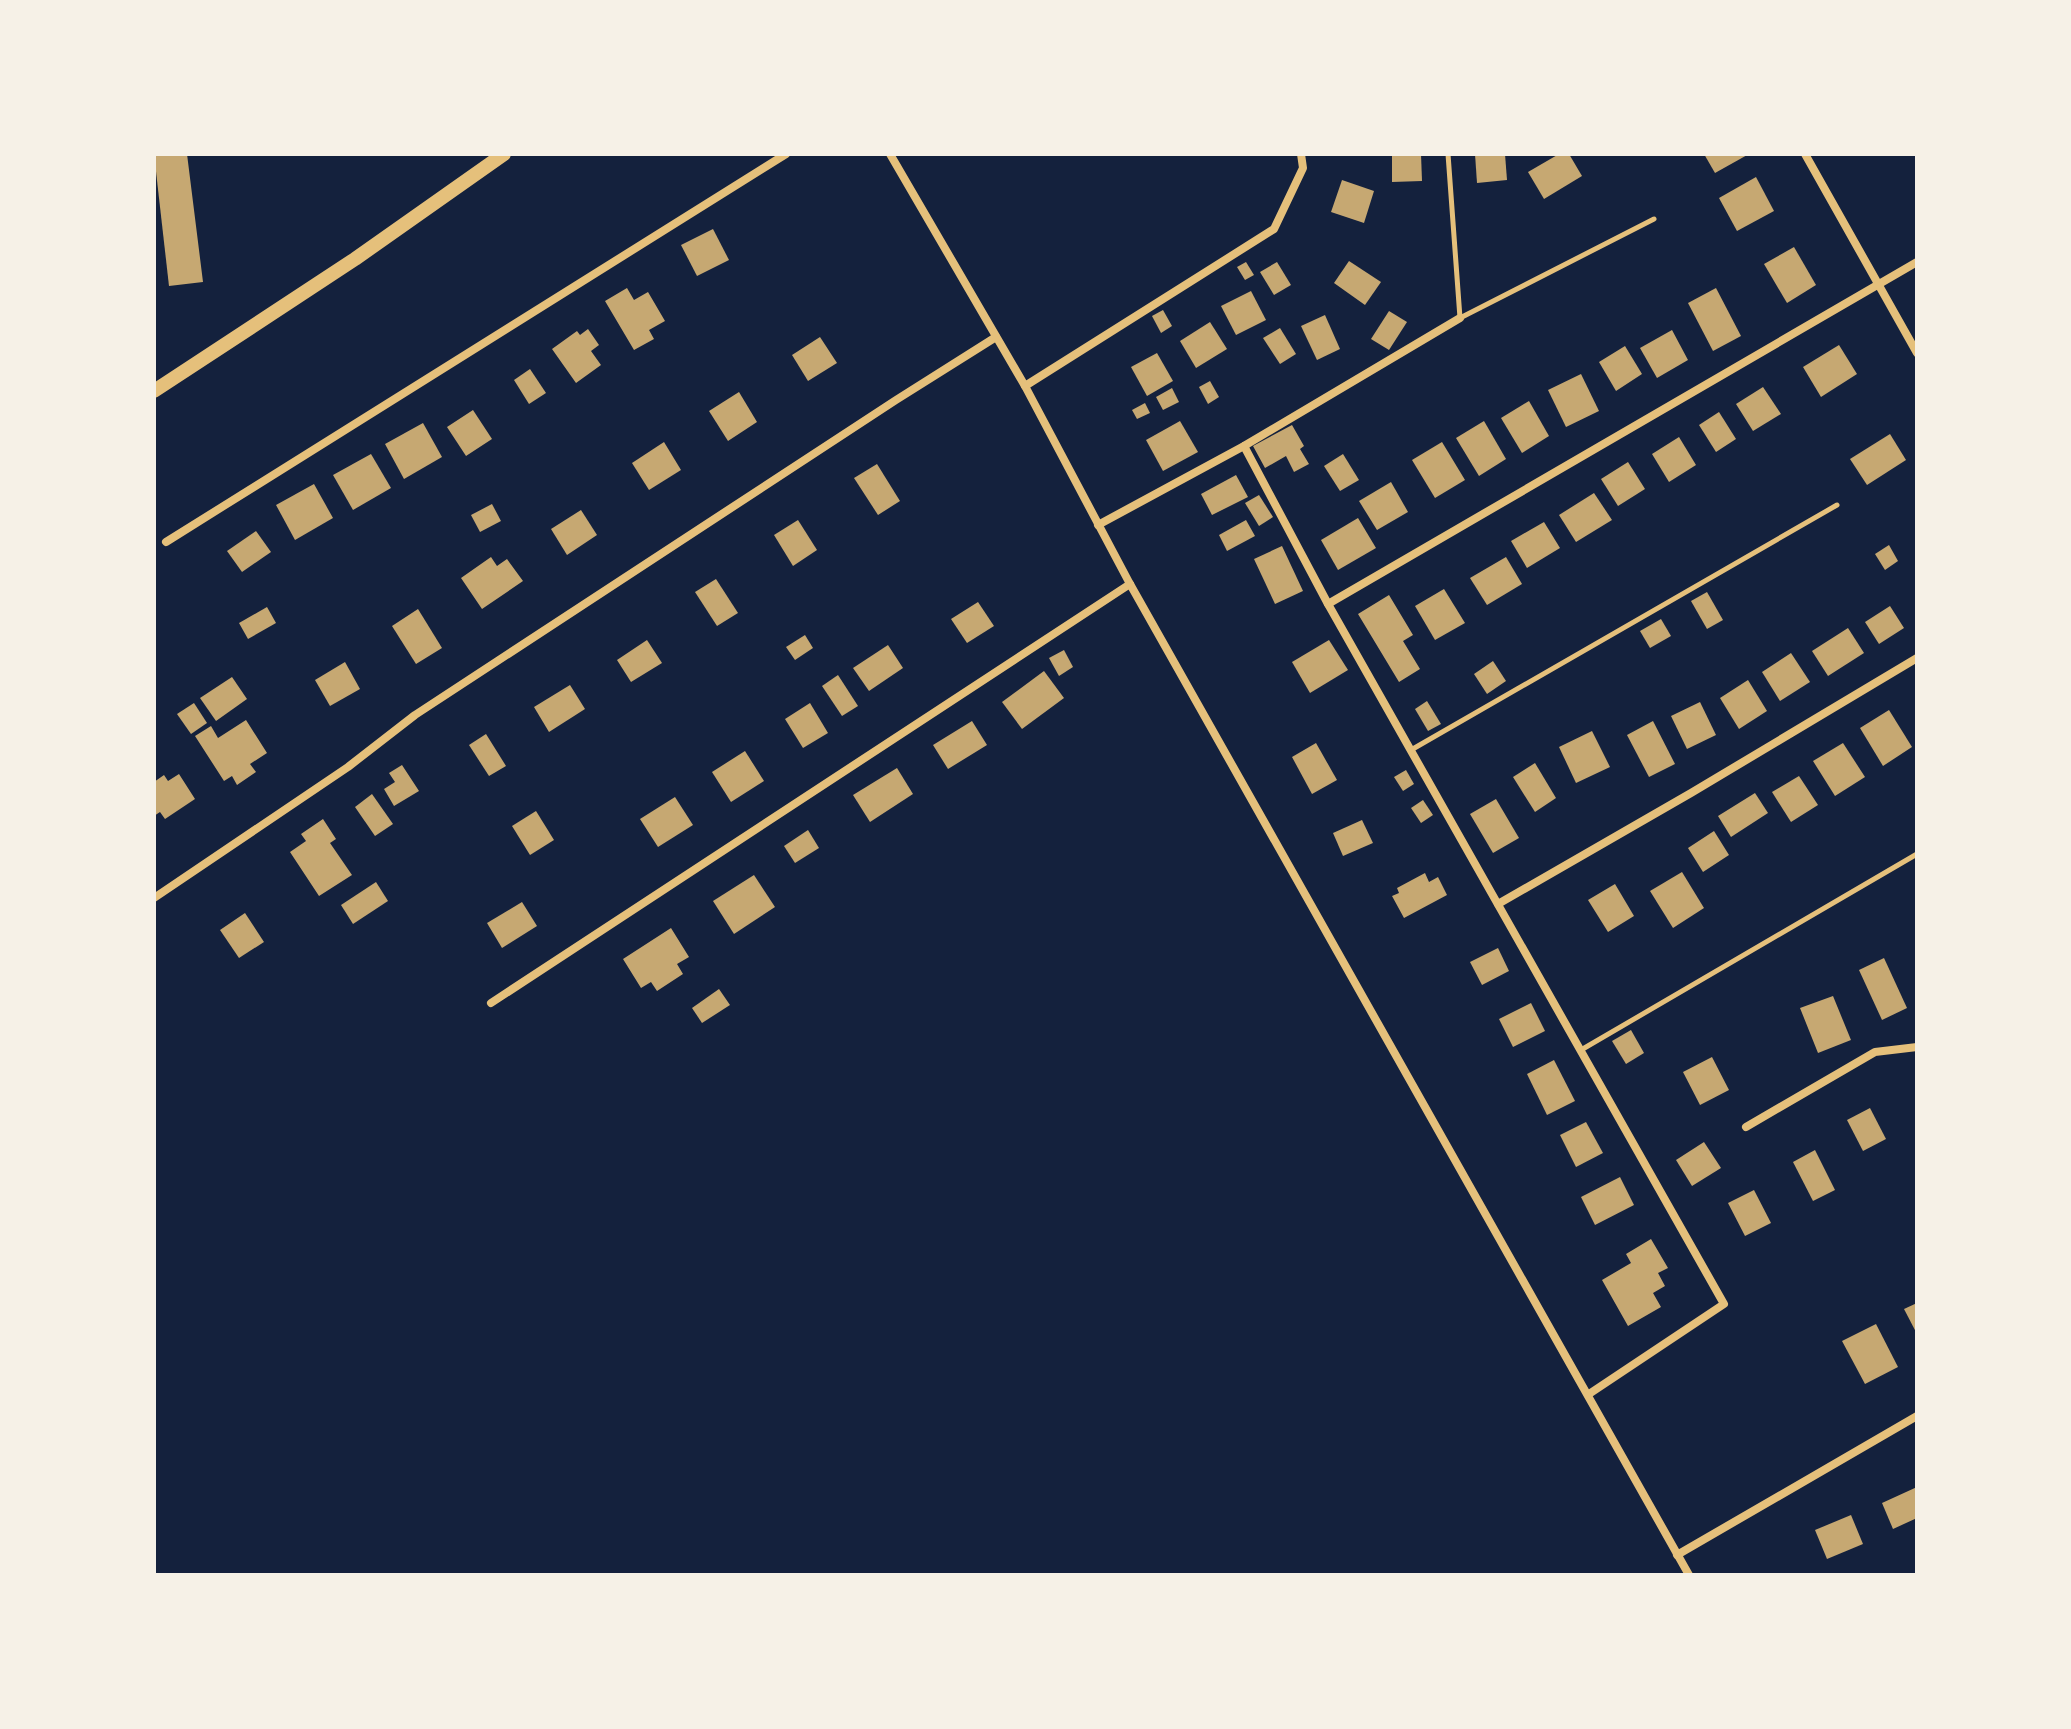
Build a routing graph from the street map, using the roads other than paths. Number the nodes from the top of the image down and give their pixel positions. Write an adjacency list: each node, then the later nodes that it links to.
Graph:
1 (504, 154): 14 (street)
2 (786, 154): 18 (street)
3 (890, 154): 11 (street)
4 (1301, 154): 13 (street)
5 (1448, 154): 10 (lane)
6 (1805, 154): 9 (street)
7 (1654, 219): 10 (lane)
8 (1917, 262): 9 (street)
9 (1878, 283): 12 (street); 20 (street)
10 (1460, 318): 15 (street)
11 (996, 337): 13 (street); 24 (street)
12 (1917, 353)
13 (1025, 386): 17 (street)
14 (154, 391)
15 (1244, 446): 17 (street); 20 (street)
16 (1837, 505): 22 (lane)
17 (1098, 525): 19 (street)
18 (166, 542)
19 (1130, 584): 26 (street); 30 (street)
20 (1328, 604): 22 (street)
21 (1917, 658): 25 (street)
22 (1411, 750): 25 (street)
23 (1917, 854): 28 (lane)
24 (154, 898)
25 (1498, 904): 28 (street)
26 (491, 1003)
27 (1917, 1047): 29 (street)
28 (1581, 1050): 30 (street)
29 (1746, 1127)
30 (1589, 1394): 32 (street)
31 (1917, 1416): 32 (street)
32 (1677, 1555): 33 (street)
33 (1689, 1575)

